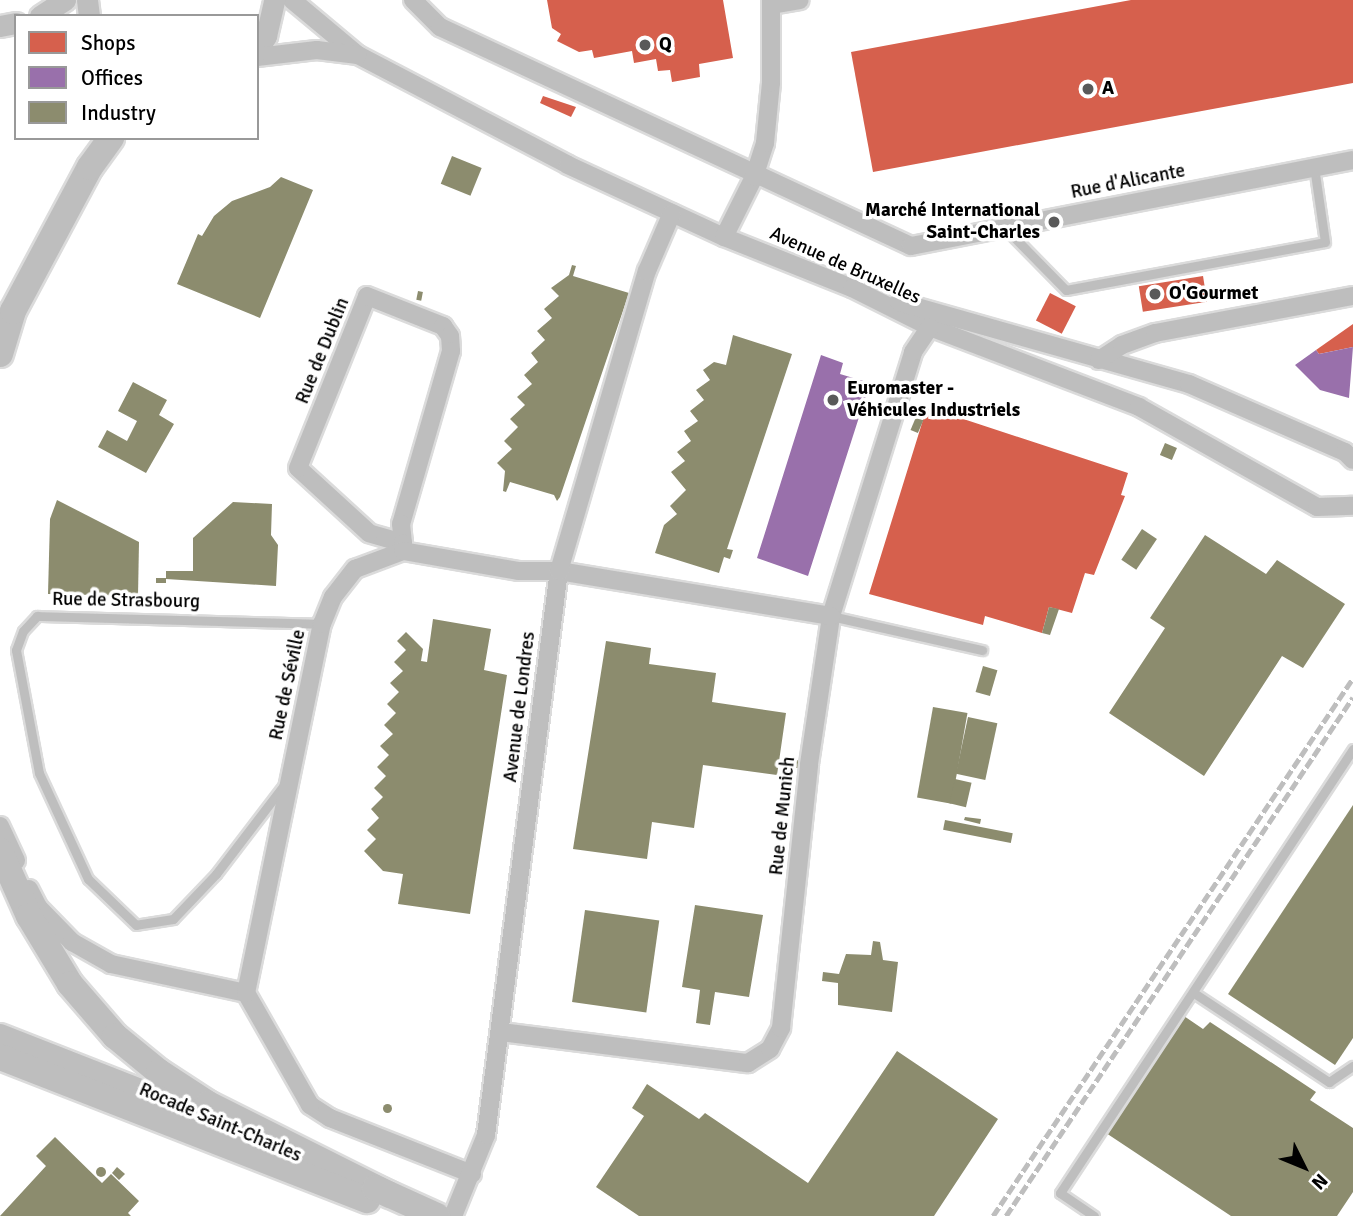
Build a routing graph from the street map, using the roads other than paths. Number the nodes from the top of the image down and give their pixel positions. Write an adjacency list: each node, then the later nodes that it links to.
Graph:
1 (65, 0): 7 (street)
2 (274, 0): 8 (street)
3 (292, 0): 9 (street, Avenue de Bruxelles)
4 (413, 0): 14 (street)
5 (800, 0): 6 (street)
6 (771, 3): 14 (street)
7 (43, 14)
8 (259, 48)
9 (358, 55): 10 (street, Avenue de Bruxelles); 15 (street, Avenue de Bruxelles)
10 (259, 57)
11 (110, 140): 21 (main road)
12 (1353, 160): 13 (street, Rue d'Alicante)
13 (1314, 167): 16 (street, Rue d'Alicante); 16 (lane)
14 (754, 177): 16 (street, Rue d'Alicante); 17 (street)
15 (672, 213): 17 (street, Avenue de Bruxelles); 28 (street, Avenue de Londres)
16 (1005, 228)
17 (724, 237): 18 (street, Avenue de Bruxelles)
18 (852, 288): 20 (street, Avenue de Bruxelles); 22 (street)
19 (1353, 296): 22 (street)
20 (930, 327): 25 (street, Avenue de Bruxelles); 29 (street, Rue de Munich)
21 (0, 354)
22 (1098, 360): 23 (street)
23 (1353, 460)
24 (1353, 506): 25 (street)
25 (1317, 507): 26 (lane)
26 (1353, 514)
27 (403, 547): 27 (street, Rue de Dublin); 28 (street); 30 (street, Rue de Séville)
28 (559, 571): 29 (street); 38 (street, Avenue de Londres)
29 (831, 616): 31 (lane); 38 (street, Rue de Munich)
30 (322, 624): 33 (street, Rue de Séville); 33 (lane, Rue de Strasbourg)
31 (982, 650)
32 (1353, 749): 37 (lane)
33 (290, 777): 36 (street, Rue de Séville)
34 (0, 826): 36 (street)
35 (0, 851): 43 (main road)
36 (246, 993): 42 (street)
37 (1194, 993): 41 (lane); 46 (lane)
38 (501, 1032): 42 (street, Avenue de Londres)
39 (0, 1037): 43 (main road, Rocade Saint-Charles)
40 (0, 1057): 45 (main road, Rocade Saint-Charles)
41 (1353, 1066)
42 (472, 1174): 44 (street, Avenue de Londres)
43 (390, 1195): 44 (main road, Rocade Saint-Charles)
44 (441, 1215)
45 (405, 1216)
46 (1094, 1216)

